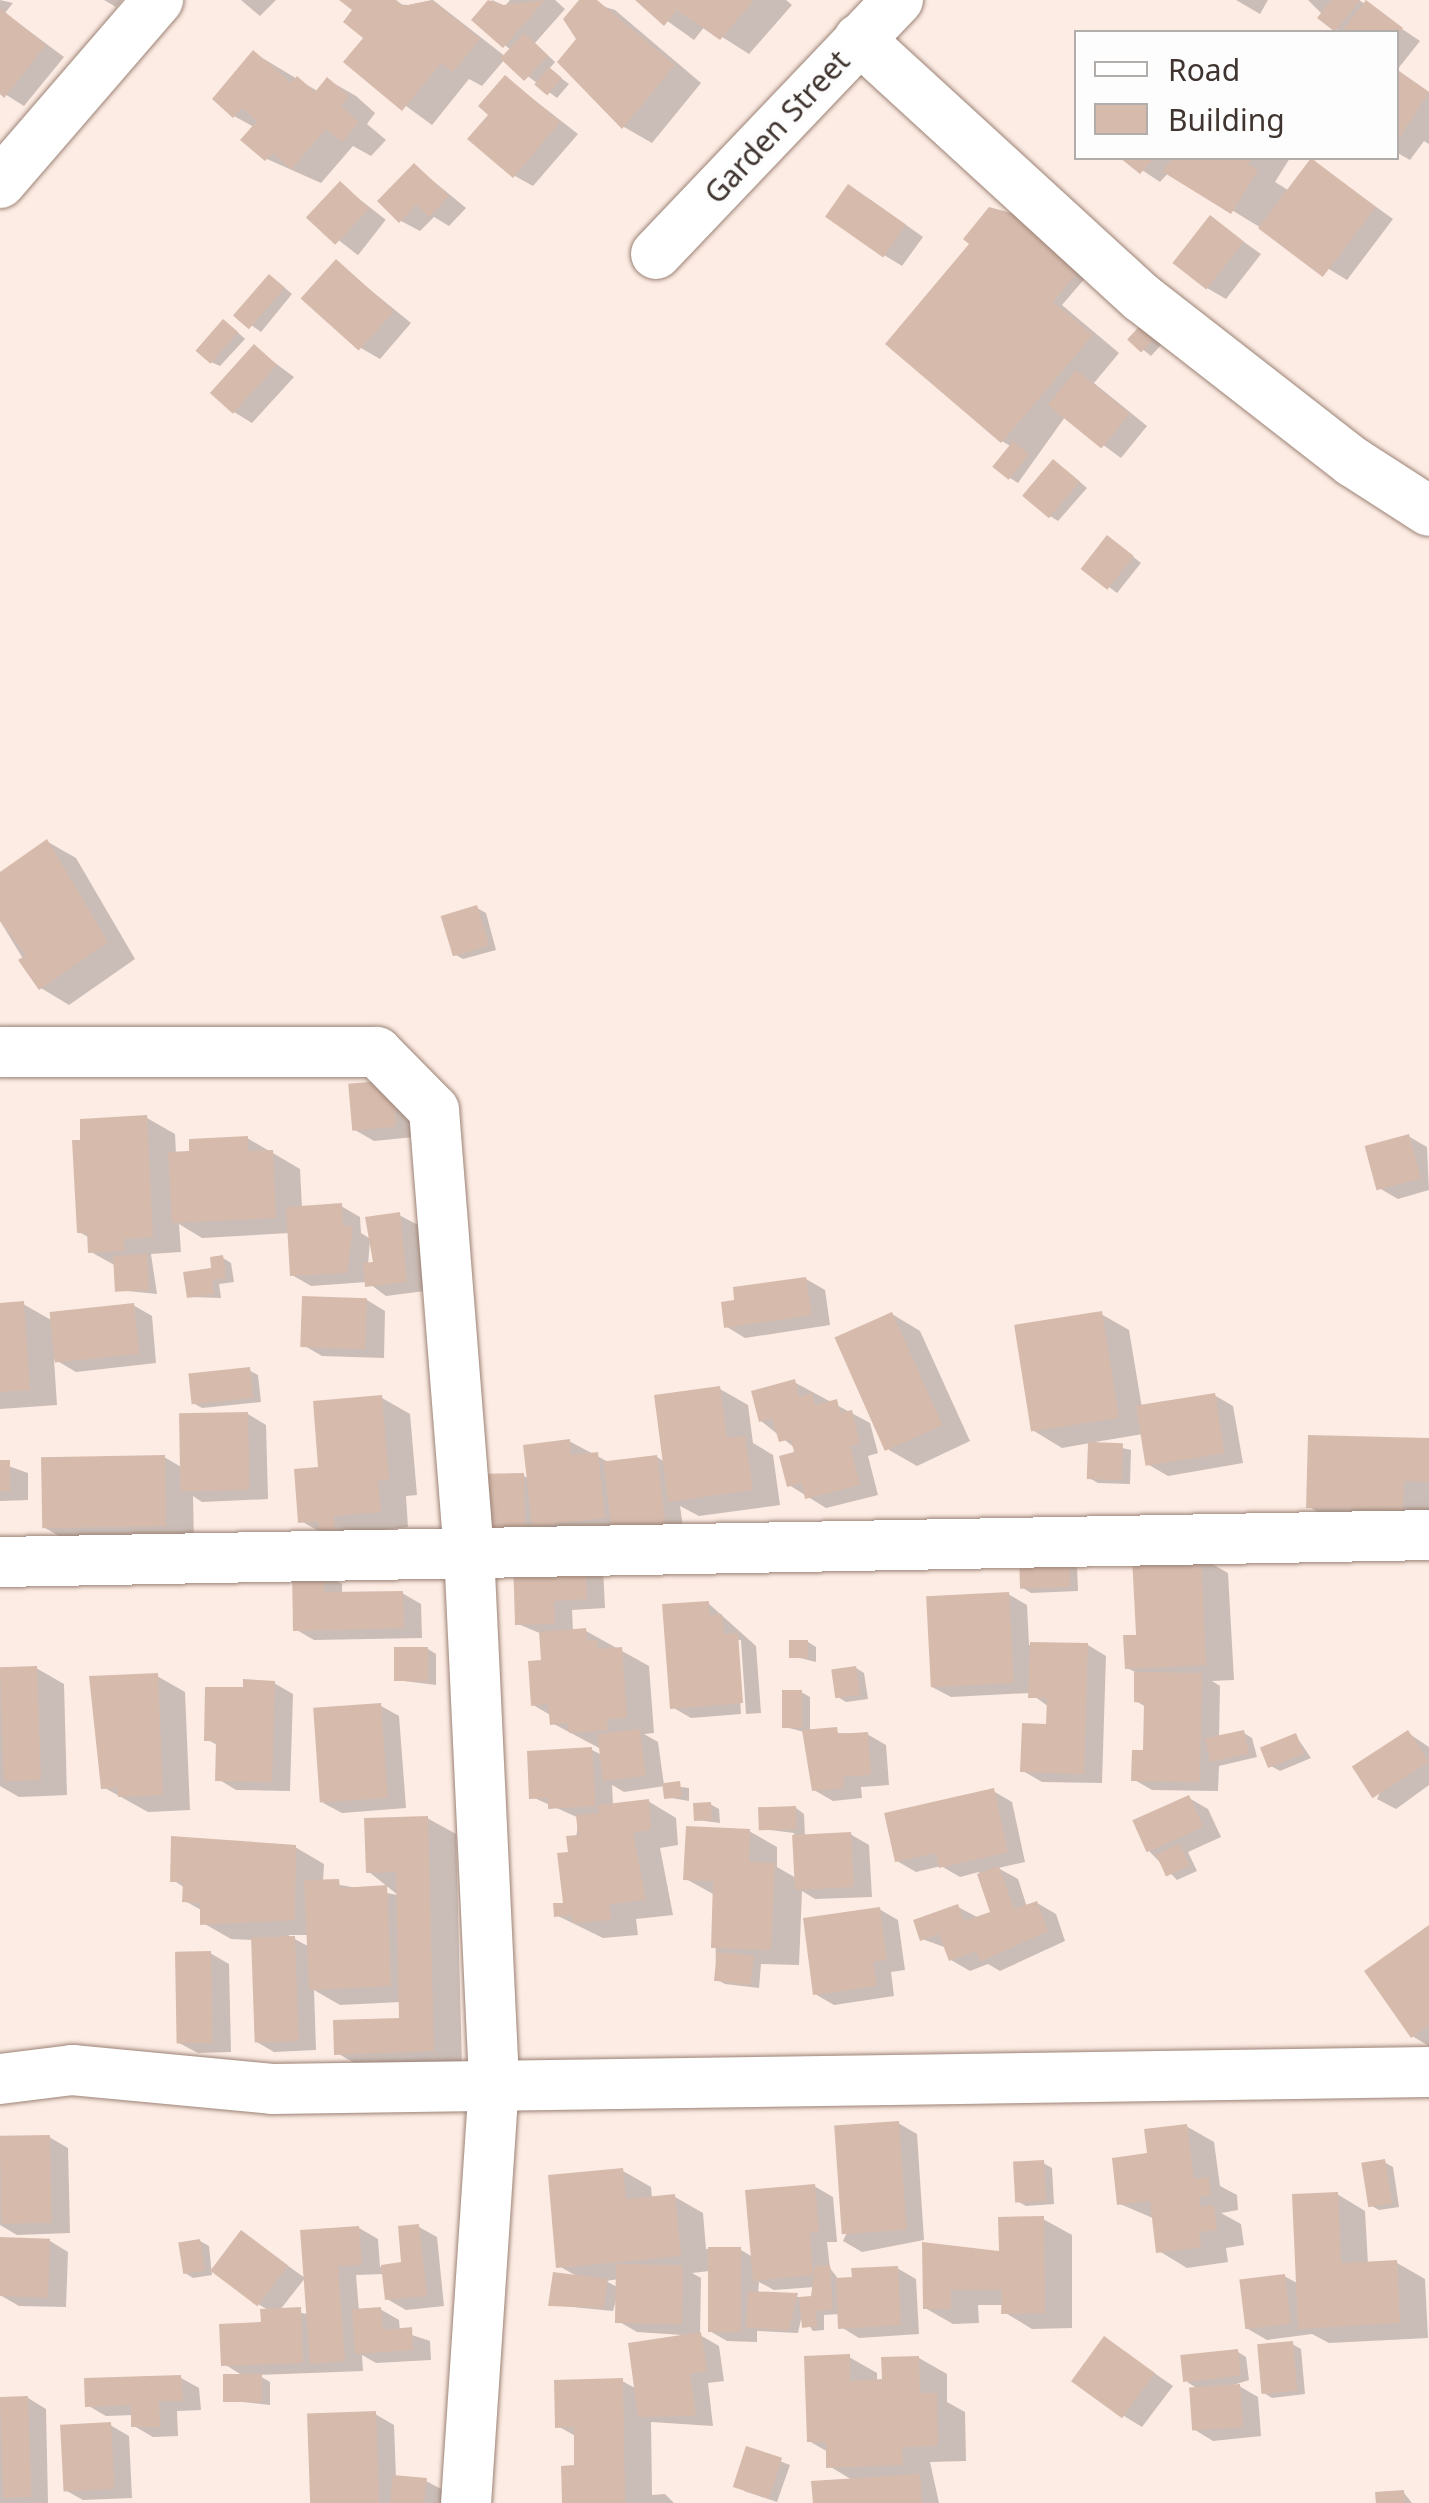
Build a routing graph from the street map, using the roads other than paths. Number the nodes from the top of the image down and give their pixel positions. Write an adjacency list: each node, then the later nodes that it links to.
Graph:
1 (158, 0): 4 (street)
2 (898, 0): 3 (street, Garden Street)
3 (859, 38): 5 (street, Garden Street); 6 (street)
4 (0, 183)
5 (656, 254)
6 (1429, 510)
7 (0, 1052): 9 (street)
8 (1429, 1534): 9 (street)
9 (469, 1551): 10 (street); 13 (street)
10 (0, 1562)
11 (1429, 2072): 13 (street)
12 (0, 2079): 13 (street)
13 (494, 2082): 14 (street)
14 (466, 2503)

